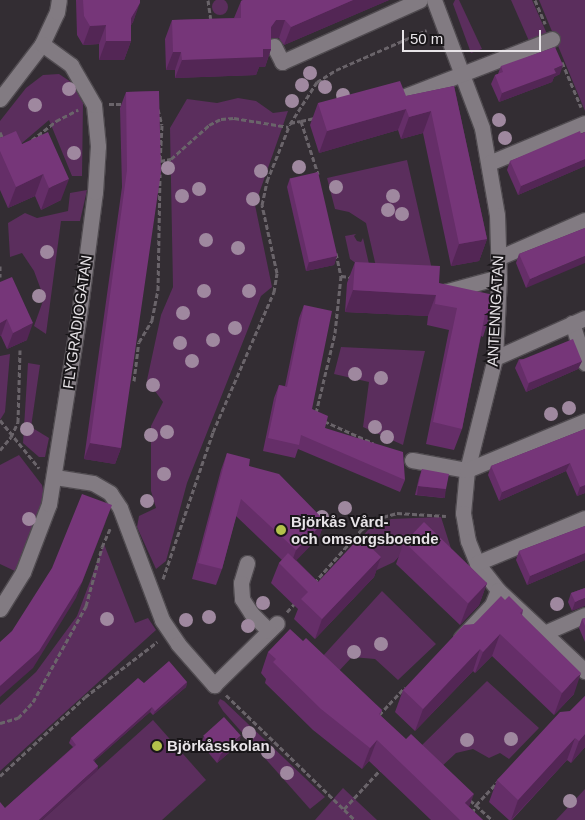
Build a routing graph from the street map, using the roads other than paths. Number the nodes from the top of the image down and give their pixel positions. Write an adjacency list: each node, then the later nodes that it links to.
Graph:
1 (59, 0): 5 (street)
2 (420, 0): 6 (street)
3 (434, 0): 7 (street, ANTENNGATAN)
4 (552, 39): 7 (street)
5 (42, 44): 9 (street); 22 (street, FLYGRADIOGATAN)
6 (274, 46)
7 (464, 76): 8 (street); 11 (street, ANTENNGATAN)
8 (400, 98)
9 (0, 99)
10 (585, 123): 11 (street)
11 (489, 164): 13 (street, ANTENNGATAN)
12 (585, 220): 13 (street)
13 (498, 258): 14 (street, ANTENNGATAN)
14 (499, 278): 15 (street); 17 (street, ANTENNGATAN)
15 (444, 292)
16 (579, 321): 17 (street); 18 (street)
17 (495, 358): 21 (street, ANTENNGATAN)
18 (585, 364)
19 (585, 421): 21 (street)
20 (412, 460): 21 (street)
21 (467, 470): 25 (street, ANTENNGATAN)
22 (55, 477): 24 (street); 27 (street, FLYGRADIOGATAN)
23 (585, 518): 25 (street)
24 (247, 563)
25 (477, 564): 26 (street, ANTENNGATAN)
26 (498, 590): 29 (street, ANTENNGATAN); 30 (street)
27 (0, 609)
28 (585, 615): 29 (street)
29 (544, 633): 31 (street, ANTENNGATAN)
30 (460, 639)
31 (585, 671)

